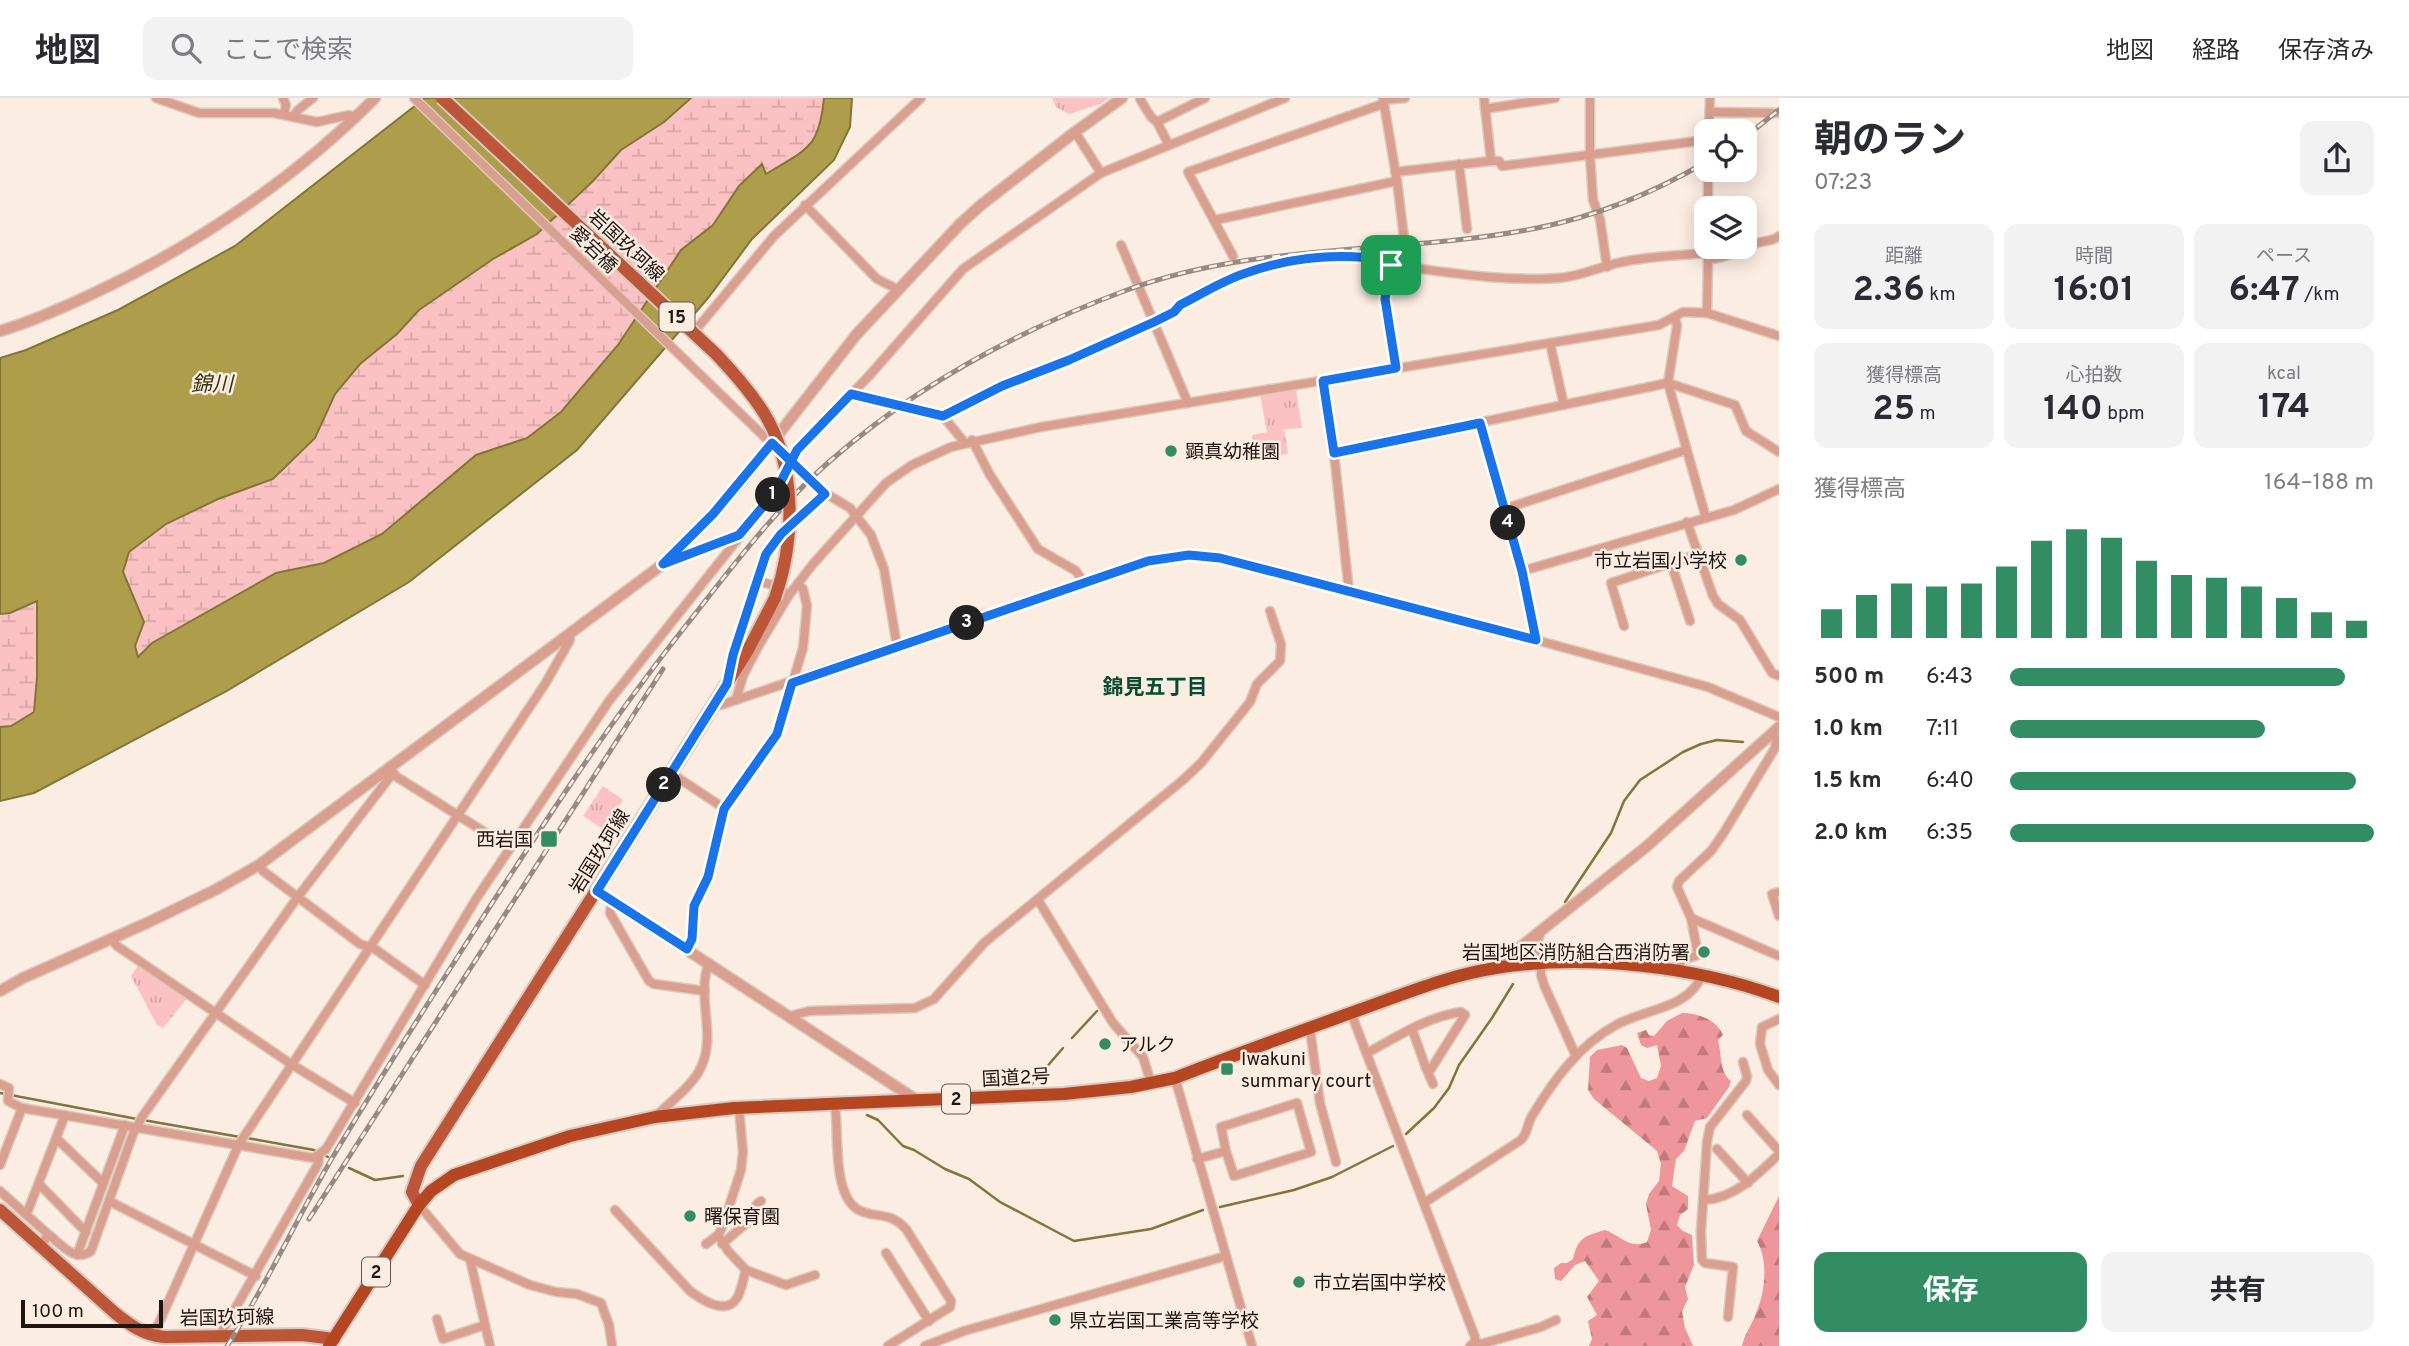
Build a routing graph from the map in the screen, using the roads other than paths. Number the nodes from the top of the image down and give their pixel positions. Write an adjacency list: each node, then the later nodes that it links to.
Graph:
1 (156, 98): 21 (street)
2 (284, 98): 21 (street)
3 (313, 98): 23 (street)
4 (375, 98): 24 (street)
5 (414, 98): 64 (street, 愛宕橋)
6 (442, 98): 93 (main road, 岩国玖珂線 / 15, bridge)
7 (921, 98): 35 (street)
8 (1122, 98): 27 (street)
9 (1205, 98): 26 (street)
10 (1285, 98): 18 (street)
11 (1405, 98): 17 (street)
12 (1484, 98): 19 (street)
13 (1555, 98): 19 (street)
14 (1590, 98): 30 (street)
15 (1710, 98): 20 (street)
16 (1140, 99): 26 (street)
17 (1383, 101): 34 (street); 36 (street)
18 (1262, 102): 29 (street)
19 (1485, 109): 31 (street)
20 (1710, 112): 22 (street); 25 (street)
21 (284, 114): 23 (street)
22 (1779, 114)
23 (294, 116): 24 (street)
24 (356, 118): 52 (street)
25 (1710, 119)
26 (1157, 122): 29 (street)
27 (1075, 132): 33 (street); 47 (street)
28 (1694, 142): 30 (street)
29 (1169, 145): 33 (street)
30 (1590, 156): 31 (street); 46 (street)
31 (1491, 161): 32 (street)
32 (1459, 164): 34 (street); 37 (street)
33 (1101, 173): 58 (street)
34 (1396, 176): 36 (street); 45 (street)
35 (805, 205): 47 (street); 51 (street)
36 (1215, 220): 42 (street)
37 (1467, 229)
38 (1777, 240): 39 (street)
39 (1757, 242)
40 (1121, 245): 50 (street)
41 (1694, 254): 46 (street)
42 (1233, 256)
43 (1708, 259): 48 (street)
44 (1391, 265): 45 (street); 50 (street); 55 (street)
45 (1405, 267): 46 (street)
46 (1607, 267)
47 (897, 289): 64 (street)
48 (1707, 313): 49 (street); 53 (street)
49 (1675, 318): 54 (street); 57 (street)
50 (1154, 322): 59 (street); 61 (street)
51 (699, 326)
52 (0, 331)
53 (1779, 336)
54 (1550, 344): 55 (street); 60 (street)
55 (1396, 368): 56 (street)
56 (1323, 381): 59 (street); 67 (street)
57 (1668, 383): 60 (street); 65 (street); 66 (street)
58 (851, 394): 61 (street); 68 (street)
59 (1188, 403): 63 (street)
60 (1563, 405): 62 (street)
61 (943, 416): 63 (street)
62 (1480, 423): 67 (street); 71 (street)
63 (968, 441): 72 (street); 81 (street)
64 (772, 443): 68 (street, 愛宕橋); 78 (street)
65 (1686, 450): 71 (street); 73 (street)
66 (1779, 452)
67 (1334, 453): 83 (street)
68 (790, 461): 70 (street, 愛宕橋); 75 (street)
69 (1779, 489): 73 (street)
70 (825, 494): 72 (street, 愛宕橋); 80 (street)
71 (1504, 509): 79 (street)
72 (856, 515): 82 (street); 90 (street)
73 (1706, 518): 74 (street)
74 (1688, 522): 76 (street); 79 (street)
75 (739, 535): 78 (street); 102 (street)
76 (1698, 554): 77 (street); 91 (street)
77 (1671, 563): 86 (street); 87 (street)
78 (663, 564): 88 (street)
79 (1522, 571): 89 (street)
80 (758, 581): 84 (street); 93 (street)
81 (1084, 583): 83 (street); 90 (street)
82 (798, 584): 84 (street); 92 (street)
83 (1349, 591): 89 (street)
84 (789, 595): 94 (street)
85 (1270, 611): 107 (street)
86 (1690, 621)
87 (1624, 626)
88 (569, 635): 98 (street); 101 (street)
89 (1536, 640): 96 (street)
90 (897, 646): 92 (street)
91 (1779, 676)
92 (792, 683): 94 (street); 100 (street)
93 (727, 684): 95 (main road, 岩国玖珂線 / 15)
94 (736, 700): 95 (street)
95 (715, 704): 99 (main road, 岩国玖珂線 / 15)
96 (1779, 717)
97 (1777, 735): 110 (street); 111 (street)
98 (391, 771): 101 (street); 103 (street); 106 (street)
99 (671, 773): 100 (street); 104 (main road, 岩国玖珂線 / 15)
100 (724, 809): 114 (street)
101 (456, 815): 102 (street); 113 (street)
102 (510, 848): 121 (street)
103 (259, 865): 106 (street); 112 (street)
104 (597, 891): 108 (street); 168 (main road, 岩国玖珂線 / 15)
105 (1779, 892): 109 (street)
106 (297, 898): 113 (street); 125 (street)
107 (1038, 900): 127 (street); 137 (street)
108 (612, 901): 114 (street); 123 (street)
109 (1779, 916)
110 (1690, 918): 115 (street); 119 (street)
111 (1539, 934): 117 (street); 118 (street)
112 (111, 938): 122 (street); 125 (street)
113 (368, 947): 121 (street); 134 (street)
114 (687, 949): 116 (street)
115 (1779, 956)
116 (709, 963): 123 (street); 127 (street)
117 (1544, 963): 118 (highway, 国道2号 / 2); 119 (highway, 国道2号 / 2); 132 (street)
118 (1494, 968): 126 (highway, 国道2号 / 2)
119 (1679, 971): 120 (highway, 国道2号 / 2)
120 (1702, 975): 124 (highway, 国道2号 / 2); 132 (street)
121 (425, 985): 142 (street)
122 (0, 990)
123 (705, 991): 148 (street)
124 (1779, 997)
125 (217, 1013): 134 (street); 149 (street)
126 (1351, 1013): 129 (highway, 国道2号 / 2); 131 (street)
127 (790, 1016): 141 (street)
128 (1779, 1019): 140 (street)
129 (1310, 1028): 136 (highway, 国道2号 / 2); 158 (street)
130 (1412, 1029): 131 (street); 135 (street); 135 (street)
131 (1367, 1053): 167 (street)
132 (1576, 1056): 167 (street)
133 (1743, 1062): 165 (street)
134 (291, 1064): 142 (street); 152 (street)
135 (1426, 1068): 139 (street)
136 (1175, 1078): 137 (highway, 国道2号 / 2); 157 (street)
137 (1151, 1083): 141 (highway, 国道2号 / 2)
138 (0, 1084): 144 (street)
139 (1433, 1084)
140 (1779, 1085)
141 (919, 1101): 143 (highway, 国道2号 / 2)
142 (355, 1103): 156 (street)
143 (835, 1105): 145 (highway, 国道2号 / 2); 186 (street)
144 (22, 1108): 146 (street); 159 (street)
145 (739, 1108): 148 (highway, 国道2号 / 2); 174 (street)
146 (65, 1115): 150 (street); 151 (street)
147 (1747, 1115): 155 (street)
148 (655, 1117): 168 (highway, 国道2号 / 2)
149 (139, 1123): 150 (street); 152 (street); 166 (street)
150 (125, 1125): 160 (street)
151 (56, 1138): 160 (street); 161 (street)
152 (240, 1142): 156 (street); 176 (street)
153 (1717, 1149): 162 (street)
154 (1226, 1151): 154 (street); 157 (street)
155 (1779, 1153): 162 (street)
156 (315, 1156): 183 (street)
157 (1198, 1159): 179 (street)
158 (1336, 1162)
159 (0, 1165)
160 (103, 1183): 172 (street)
161 (39, 1184): 171 (street); 172 (street)
162 (1748, 1184): 165 (street)
163 (0, 1191): 171 (street)
164 (761, 1200): 174 (street)
165 (1704, 1200): 184 (street)
166 (109, 1201): 176 (street); 178 (street)
167 (1424, 1203): 193 (street)
168 (419, 1205): 180 (street); 192 (highway, 国道2号 / 2)
169 (0, 1210): 173 (main road, 岩国玖珂線)
170 (615, 1210): 181 (street)
171 (27, 1213): 173 (street)
172 (86, 1232): 178 (street)
173 (44, 1240): 178 (street); 190 (main road, 岩国玖珂線)
174 (720, 1240): 175 (street); 181 (street)
175 (706, 1244)
176 (193, 1245): 183 (street); 190 (street)
177 (886, 1253): 186 (street)
178 (77, 1255)
179 (1226, 1256): 197 (street); 198 (street)
180 (470, 1259): 188 (street); 195 (street)
181 (746, 1270): 182 (street)
182 (815, 1275)
183 (256, 1276): 189 (street)
184 (1728, 1317)
185 (437, 1319): 188 (street)
186 (929, 1321): 196 (street)
187 (1556, 1321): 193 (street)
188 (485, 1325): 194 (street)
189 (220, 1335): 191 (main road, 岩国玖珂線); 192 (main road, 岩国玖珂線)
190 (153, 1336): 191 (main road, 岩国玖珂線)
191 (178, 1341)
192 (331, 1343)
193 (1472, 1344)
194 (490, 1346)
195 (612, 1346)
196 (888, 1346)
197 (925, 1346)
198 (1252, 1346)

